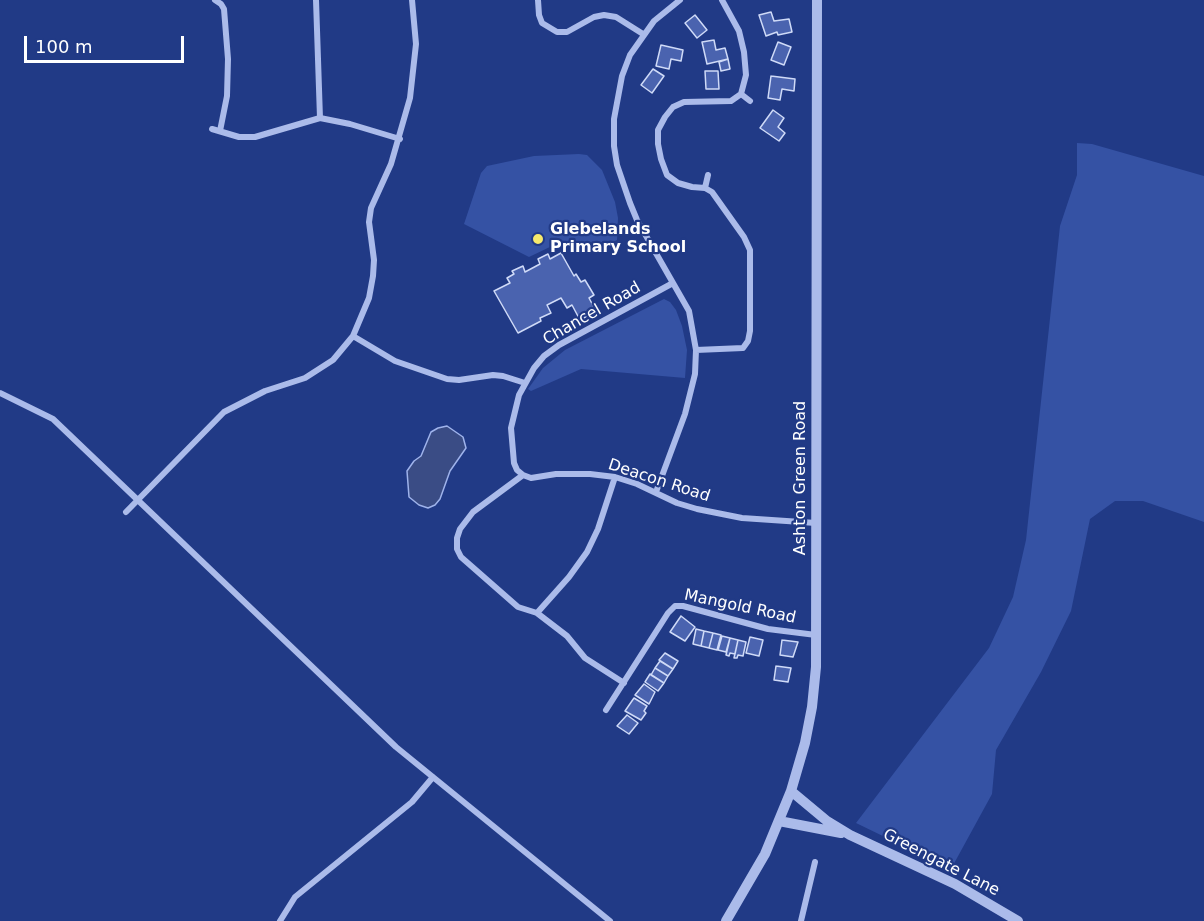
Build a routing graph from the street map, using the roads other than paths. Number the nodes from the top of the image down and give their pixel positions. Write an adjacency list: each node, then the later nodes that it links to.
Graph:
1 (215, 0): 15 (street)
2 (316, 0): 13 (street)
3 (412, 0): 16 (street)
4 (538, 0): 10 (street)
5 (680, 0): 10 (street)
6 (722, 0): 11 (street)
7 (809, 0): 9 (street, Ashton Green Road)
8 (817, 0): 9 (street, Ashton Green Road)
9 (816, 16): 29 (street, Ashton Green Road)
10 (643, 34): 19 (street)
11 (741, 94): 12 (street); 18 (street)
12 (750, 101)
13 (321, 118): 15 (street); 16 (street)
14 (212, 129): 15 (street)
15 (220, 131)
16 (400, 139): 20 (street)
17 (708, 175): 18 (street)
18 (705, 188): 21 (street)
19 (673, 283): 21 (street); 22 (street, Chancel Road)
20 (352, 336): 22 (street); 27 (street)
21 (696, 350): 26 (street)
22 (525, 383): 24 (street, Chancel Road)
23 (0, 393): 27 (street)
24 (523, 475): 25 (street, Deacon Road); 30 (street)
25 (615, 477): 26 (street, Deacon Road); 30 (street)
26 (656, 492): 29 (street, Deacon Road)
27 (138, 499): 28 (street); 34 (street)
28 (126, 512)
29 (816, 524): 31 (street, Ashton Green Road)
30 (537, 613): 32 (street)
31 (817, 635): 32 (street, Mangold Road); 35 (street, Ashton Green Road)
32 (624, 683): 33 (street, Mangold Road)
33 (606, 710)
34 (433, 777): 39 (street); 40 (street)
35 (791, 791): 36 (street, Ashton Green Road); 37 (street, Greengate Lane)
36 (779, 821): 37 (street, Greengate Lane); 41 (street, Ashton Green Road)
37 (850, 835): 43 (street, Greengate Lane)
38 (815, 862): 42 (street)
39 (280, 921)
40 (610, 921)
41 (726, 921)
42 (801, 921)
43 (1018, 921)

